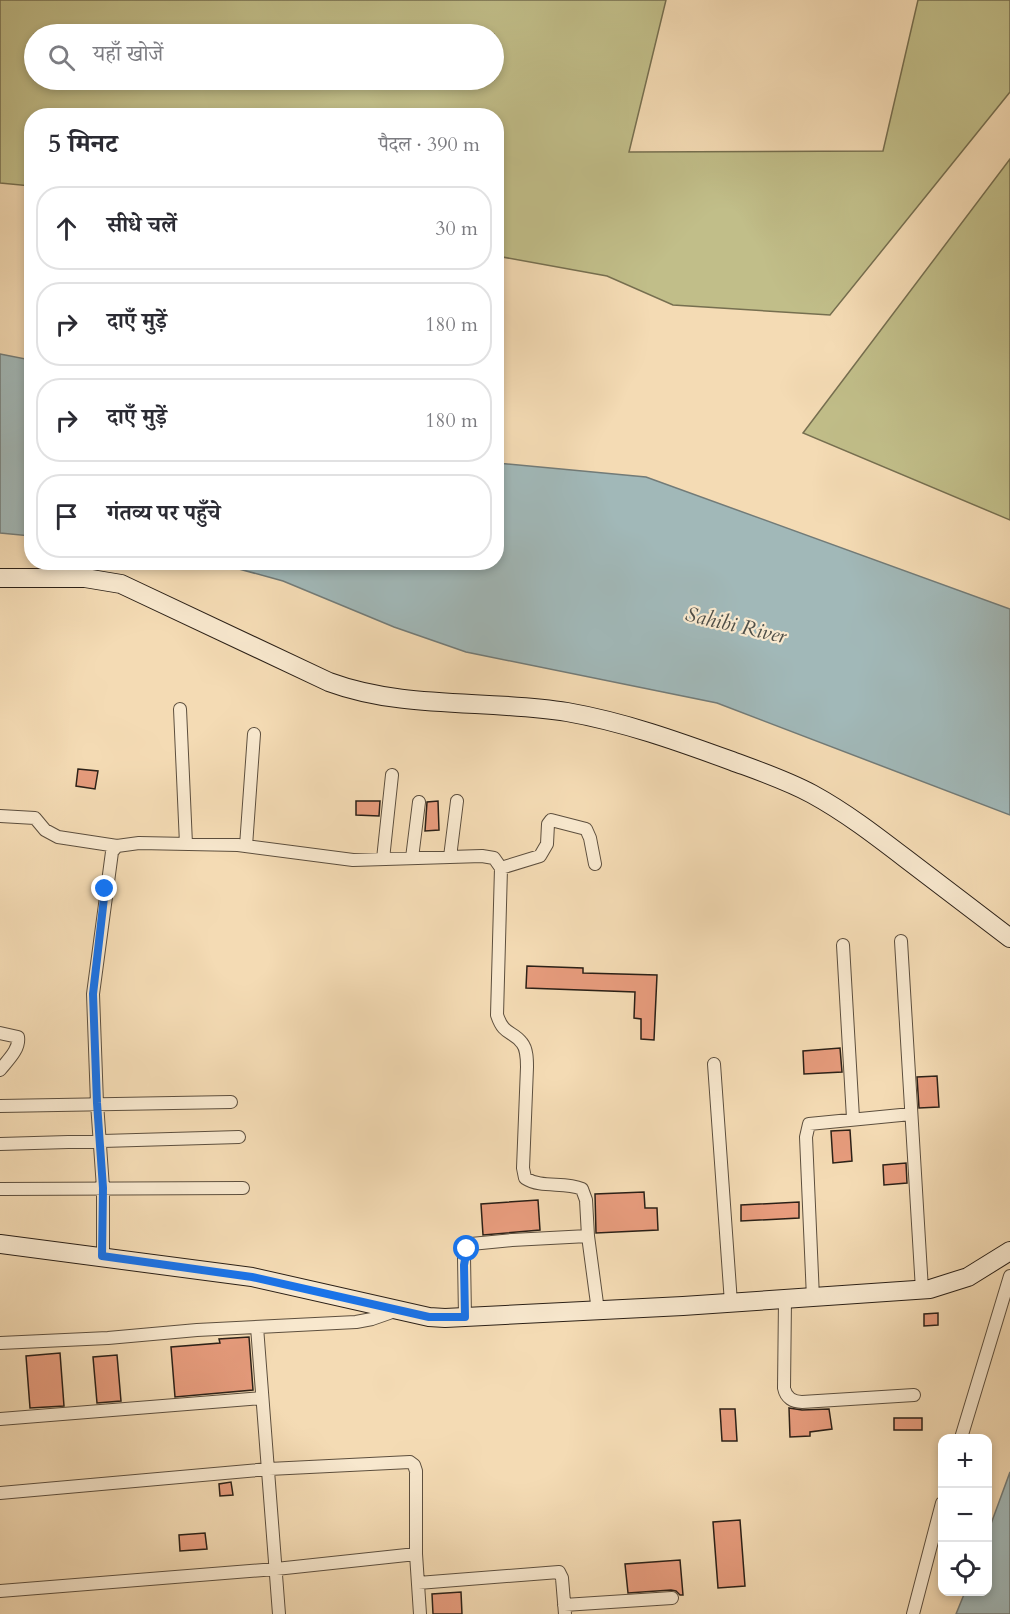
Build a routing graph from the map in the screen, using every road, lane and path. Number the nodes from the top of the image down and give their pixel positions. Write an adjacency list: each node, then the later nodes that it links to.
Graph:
1 (0, 578): 16 (street)
2 (180, 709): 8 (street)
3 (254, 734): 10 (street)
4 (392, 776): 13 (street)
5 (457, 801): 11 (street)
6 (419, 802): 12 (street)
7 (0, 816): 9 (street)
8 (186, 844): 9 (street); 10 (street)
9 (117, 846): 23 (street)
10 (246, 846): 13 (street)
11 (450, 857): 12 (street); 15 (street)
12 (412, 858): 13 (street)
13 (383, 859)
14 (595, 864): 15 (street)
15 (501, 868): 33 (street)
16 (1010, 938)
17 (901, 941): 25 (street)
18 (843, 945): 26 (street)
19 (0, 1033): 21 (street)
20 (714, 1064): 41 (street)
21 (0, 1070)
22 (231, 1102): 23 (street)
23 (97, 1103): 24 (street); 28 (street)
24 (0, 1106)
25 (911, 1114): 26 (street); 38 (street)
26 (853, 1118): 39 (street)
27 (239, 1137): 28 (street)
28 (99, 1142): 29 (street); 30 (street)
29 (0, 1144)
30 (103, 1188): 31 (street); 32 (street); 36 (street)
31 (243, 1188)
32 (0, 1189)
33 (588, 1236): 43 (street); 44 (street)
34 (0, 1244): 36 (street)
35 (1010, 1251): 38 (street)
36 (102, 1256): 42 (street)
37 (1010, 1276): 50 (street)
38 (922, 1290): 39 (street)
39 (813, 1298): 40 (street)
40 (785, 1300): 41 (street); 47 (street)
41 (731, 1303): 43 (street)
42 (398, 1310): 44 (street); 45 (street)
43 (598, 1311): 44 (street)
44 (465, 1317)
45 (257, 1327): 46 (street); 48 (street)
46 (0, 1343)
47 (914, 1395)
48 (262, 1398): 49 (street); 51 (street)
49 (0, 1419)
50 (962, 1434)
51 (269, 1469): 52 (street); 54 (street); 55 (street)
52 (0, 1493)
53 (938, 1518): 62 (street)
54 (416, 1554): 55 (street); 56 (street)
55 (276, 1569): 57 (street); 60 (street)
56 (418, 1583): 59 (street); 61 (street)
57 (0, 1591)
58 (672, 1598): 59 (street)
59 (565, 1610)
60 (279, 1614)
61 (420, 1614)
62 (913, 1614)

